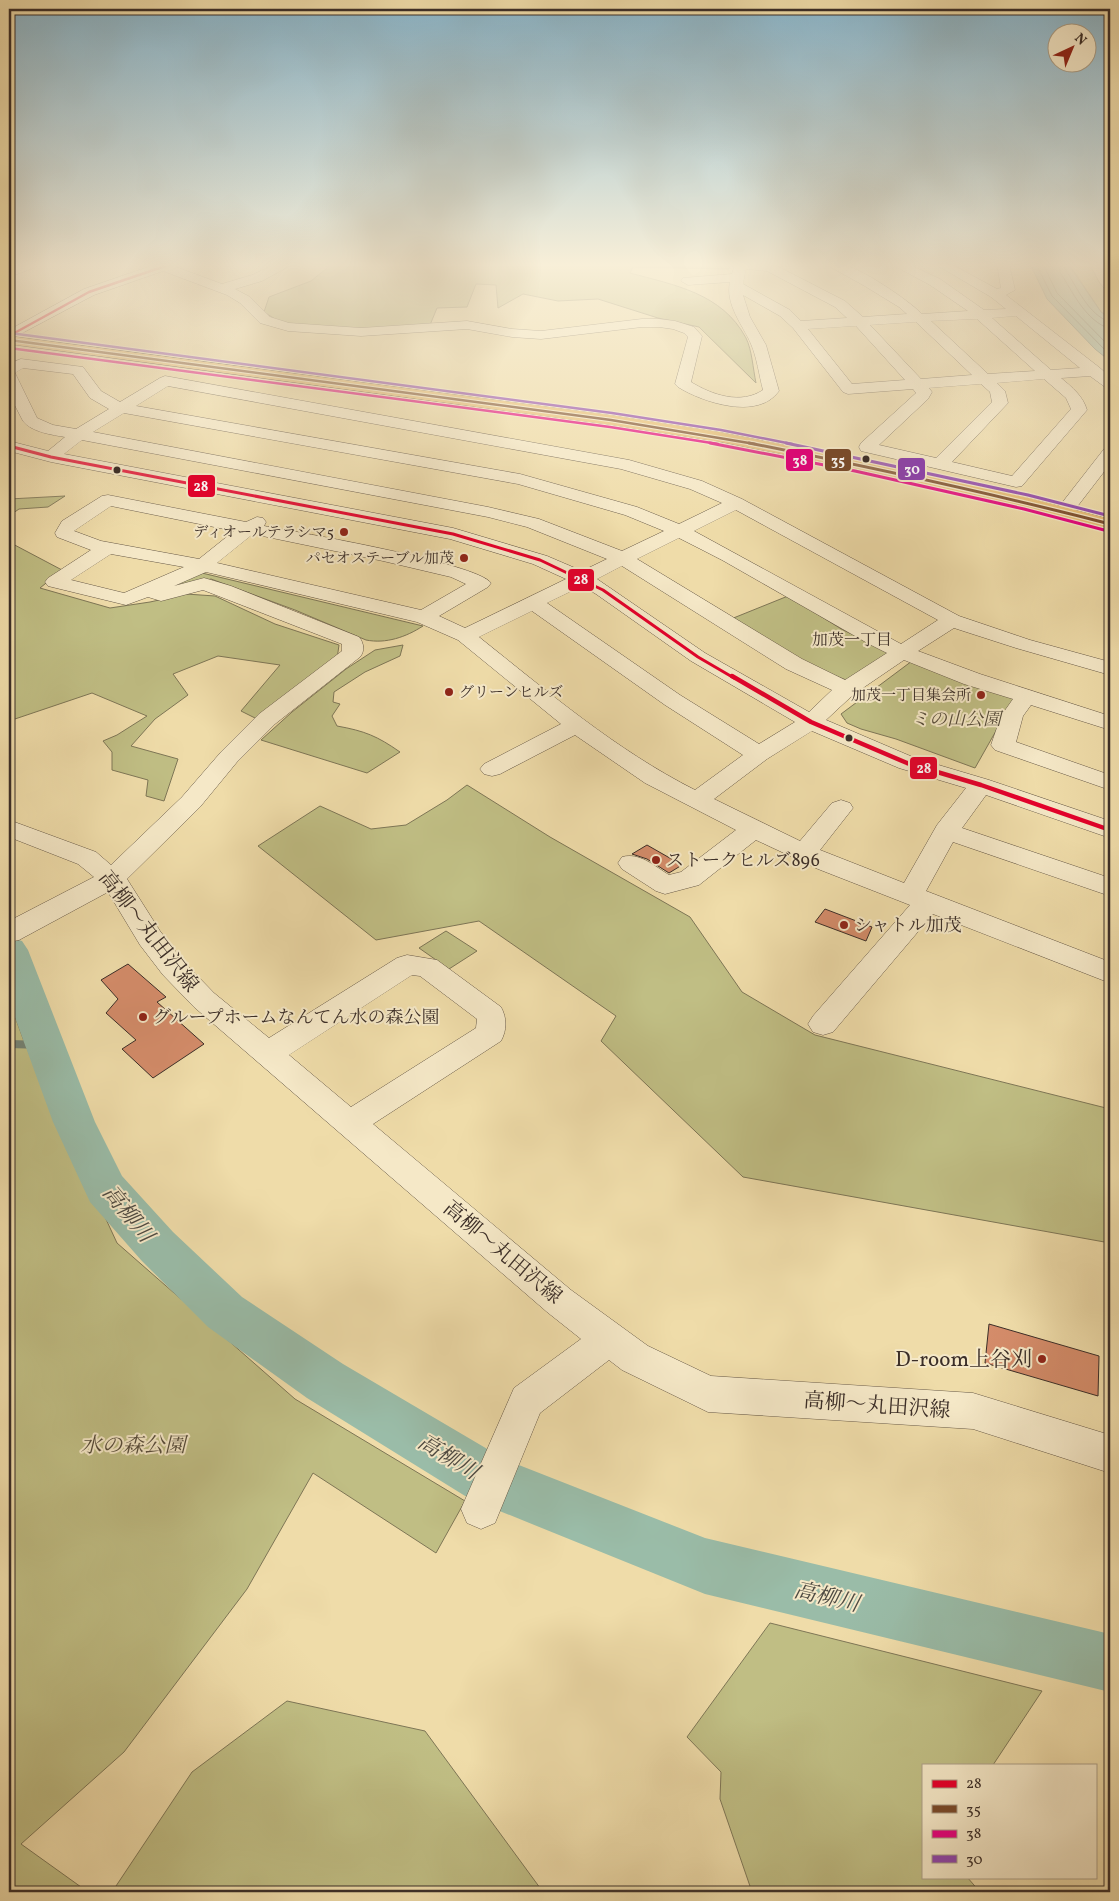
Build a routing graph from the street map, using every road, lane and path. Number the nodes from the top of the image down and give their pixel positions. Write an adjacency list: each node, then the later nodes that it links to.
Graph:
1 (129, 353): 28 (main road)
2 (690, 353): 3 (street)
3 (761, 353)
4 (820, 353): 14 (street)
5 (887, 353): 14 (street)
6 (955, 353): 13 (street)
7 (1022, 353): 12 (street)
8 (1072, 353): 10 (street)
9 (9, 370): 16 (street)
10 (1095, 371): 12 (street); 15 (street)
11 (9, 375): 17 (street)
12 (1048, 376): 13 (street); 23 (street)
13 (983, 380): 14 (street); 23 (street)
14 (916, 384): 23 (street)
15 (1110, 384)
16 (122, 408): 17 (street); 18 (street); 18 (street)
17 (78, 434): 22 (street); 24 (street)
18 (352, 443): 20 (street); 24 (street); 25 (street)
19 (9, 446): 22 (street)
20 (547, 451): 25 (street); 27 (street)
21 (1110, 453): 28 (street)
22 (50, 457): 26 (street)
23 (940, 464)
24 (311, 479): 26 (street); 29 (street)
25 (520, 479): 29 (street); 33 (street)
26 (282, 502): 32 (street); 37 (street)
27 (736, 503): 33 (street); 41 (street)
28 (1066, 509): 30 (main road); 31 (main road)
29 (488, 512): 35 (street)
30 (1110, 517)
31 (1110, 524)
32 (248, 529): 34 (street); 36 (street); 40 (street)
33 (678, 530): 35 (street); 43 (street)
34 (107, 548): 36 (street); 38 (street)
35 (622, 558): 37 (street); 45 (street)
36 (203, 565): 38 (street); 40 (street)
37 (583, 579): 39 (street); 47 (street)
38 (147, 590): 62 (street)
39 (533, 603): 42 (street); 50 (street)
40 (424, 617): 42 (street)
41 (952, 620): 43 (street); 44 (street)
42 (465, 636): 49 (street)
43 (904, 653): 45 (street); 46 (street)
44 (1110, 669)
45 (846, 689): 47 (street)
46 (1026, 696): 48 (street); 52 (street)
47 (811, 722): 50 (street); 53 (street)
48 (1110, 723)
49 (577, 725): 51 (street); 54 (street)
50 (759, 754): 54 (street)
51 (492, 769)
52 (1110, 782)
53 (981, 785): 58 (street); 59 (street)
54 (697, 800): 57 (street)
55 (841, 808): 60 (street)
56 (9, 828): 62 (street, 高柳～丸田沢線)
57 (753, 829): 60 (street); 61 (street)
58 (1110, 830)
59 (946, 831): 63 (street); 64 (street)
60 (804, 852): 64 (street)
61 (631, 863)
62 (112, 879): 65 (street); 68 (street, 高柳～丸田沢線)
63 (1110, 887)
64 (920, 899): 66 (street); 67 (street)
65 (9, 932)
66 (1110, 973)
67 (823, 1024)
68 (268, 1053): 69 (street, 高柳～丸田沢線); 69 (street)
69 (350, 1123): 70 (street, 高柳～丸田沢線)
70 (609, 1338): 71 (street, 高柳～丸田沢線); 72 (street)
71 (1110, 1454)
72 (481, 1509)

